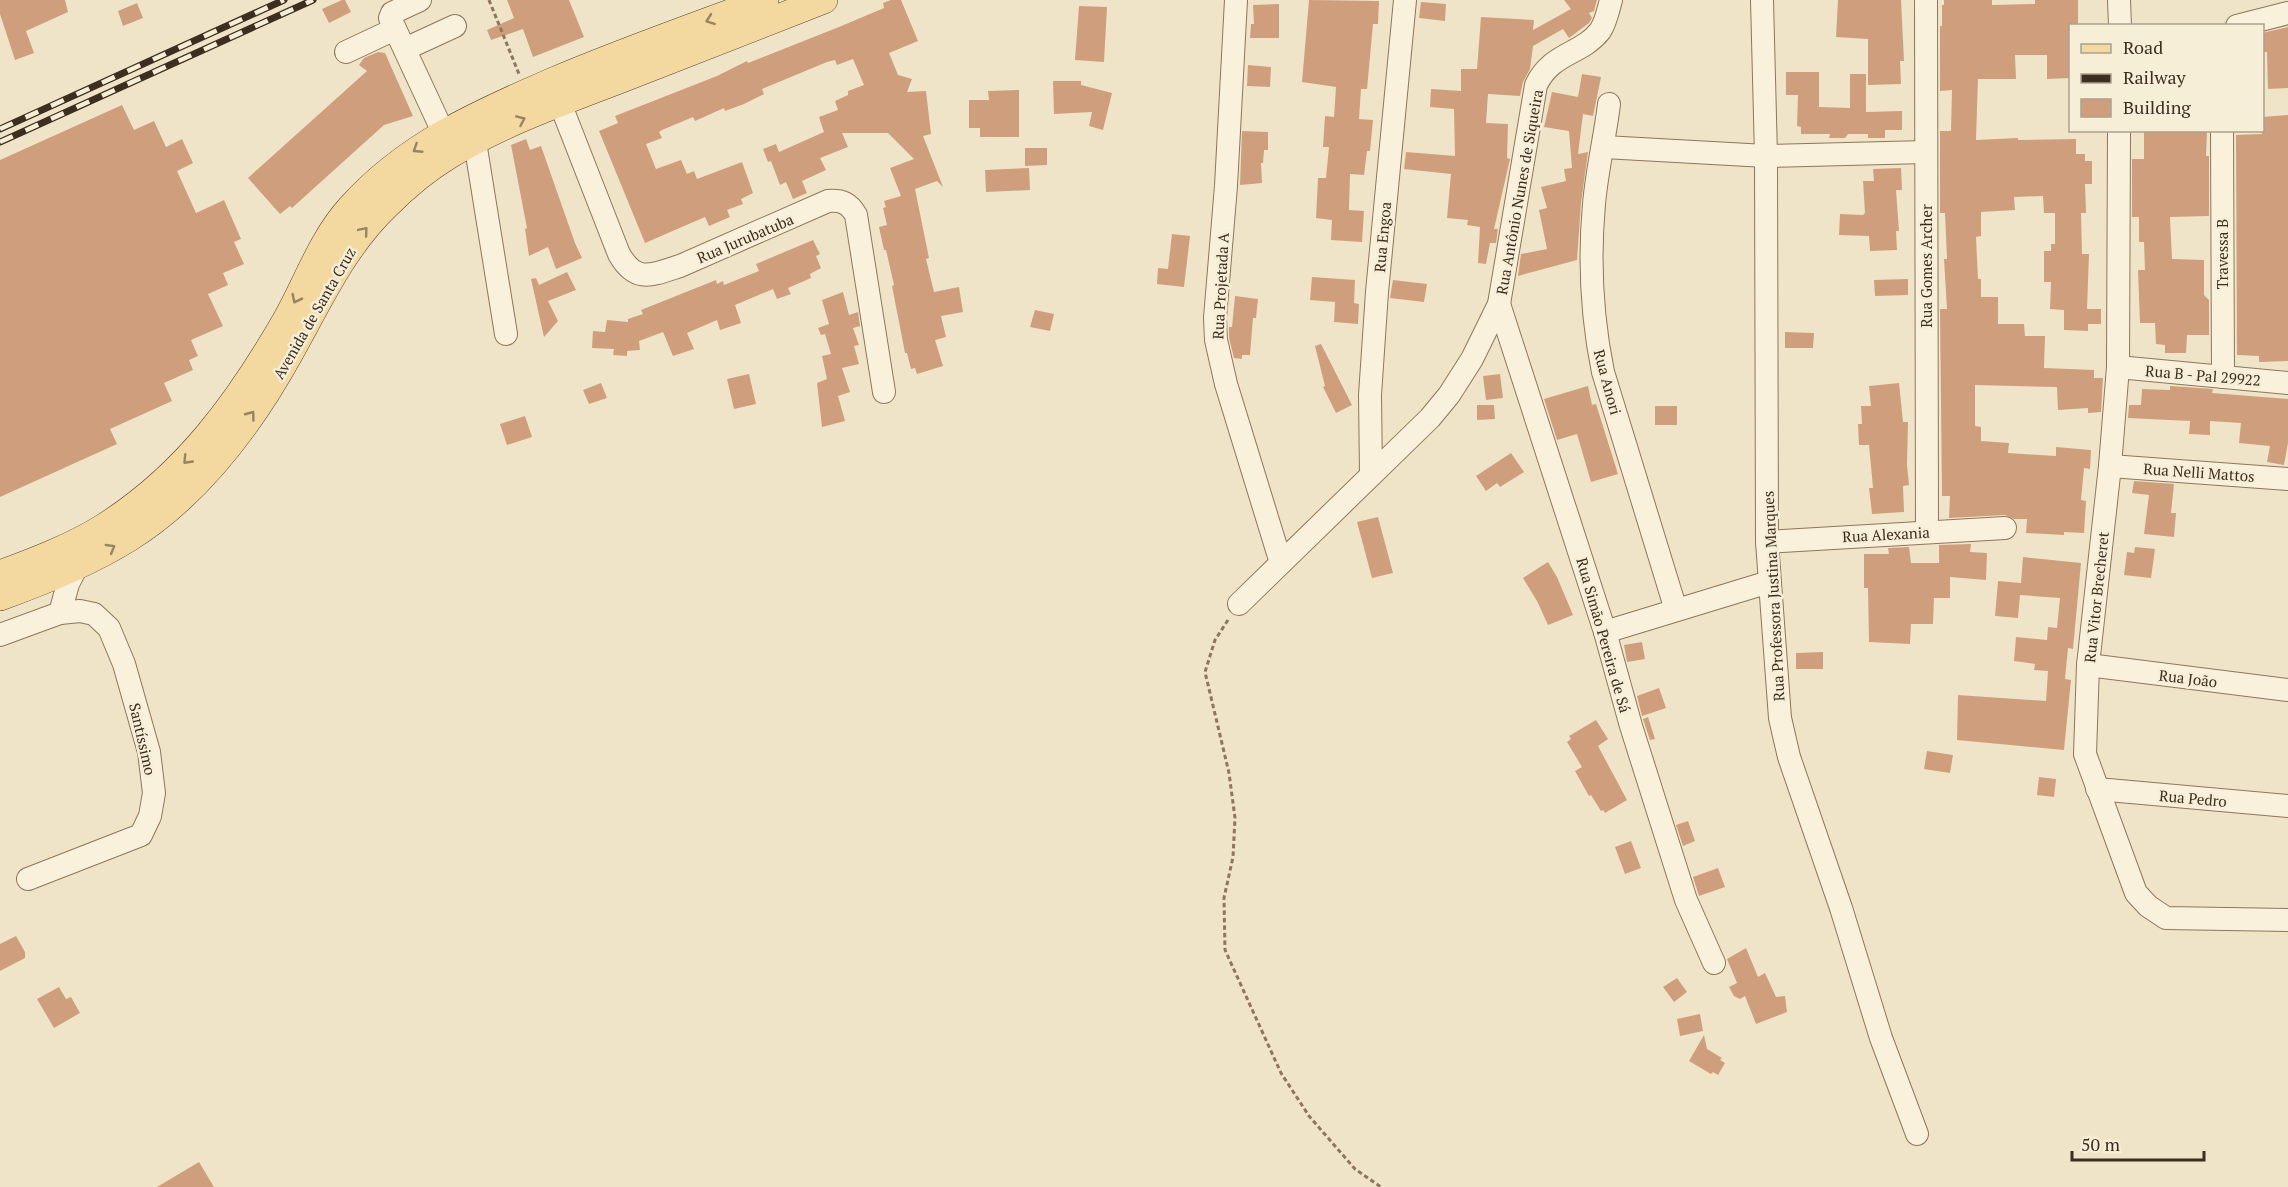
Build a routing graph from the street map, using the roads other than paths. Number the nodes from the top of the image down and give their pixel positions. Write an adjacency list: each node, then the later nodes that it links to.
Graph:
1 (420, 0): 14 (street)
2 (765, 0): 18 (main road, Avenida de Santa Cruz, one-way to 18)
3 (824, 0): 16 (main road, Avenida de Santa Cruz)
4 (1236, 0): 37 (street, Rua Projetada A)
5 (1405, 0): 32 (street, Rua Engoa)
6 (1611, 0): 25 (street, Rua Antônio Nunes de Siqueira)
7 (1762, 0): 24 (street, Rua Professora Justina Marques)
8 (1926, 0): 23 (street, Rua Gomes Archer)
9 (2120, 0): 11 (street)
10 (2288, 13): 12 (street)
11 (2120, 24)
12 (2245, 24)
13 (455, 26): 14 (street)
14 (400, 39): 15 (street); 18 (street)
15 (346, 52)
16 (560, 103): 21 (main road, Avenida de Santa Cruz, one-way to 16); 30 (street, Rua Jurubatuba)
17 (1609, 104): 22 (street, Rua Anori)
18 (443, 132): 39 (main road, Avenida de Santa Cruz, one-way to 39)
19 (2120, 132): 27 (street, Rua Vitor Brecheret)
20 (2222, 132): 28 (street, Travessa B)
21 (474, 142): 26 (street); 38 (main road, Avenida de Santa Cruz, one-way to 21)
22 (1604, 147): 24 (street); 43 (street, Rua Anori)
23 (1926, 152): 24 (street); 35 (street, Rua Gomes Archer)
24 (1766, 156): 36 (street, Rua Professora Justina Marques)
25 (1499, 304): 32 (street, Rua Antônio Nunes de Siqueira); 45 (street, Rua Simão Pereira de Sá)
26 (506, 334)
27 (2118, 367): 28 (street, Rua B - Pal 29922); 31 (street, Rua Vitor Brecheret)
28 (2223, 377): 29 (street, Rua B - Pal 29922)
29 (2288, 383)
30 (884, 392)
31 (2110, 466): 33 (street, Rua Nelli Mattos); 47 (street, Rua Vitor Brecheret)
32 (1371, 474): 37 (street, Rua Antônio Nunes de Siqueira)
33 (2288, 478)
34 (2005, 528): 35 (street, Rua Alexania)
35 (1927, 532): 36 (street, Rua Alexania)
36 (1767, 542): 40 (street, Rua Professora Justina Marques)
37 (1281, 563): 42 (street, Rua Antônio Nunes de Siqueira)
38 (77, 566): 41 (main road, Avenida de Santa Cruz); 44 (street)
39 (0, 574)
40 (1769, 582): 43 (street); 54 (street, Rua Professora Justina Marques)
41 (0, 597)
42 (1239, 604)
43 (1676, 610): 45 (street)
44 (60, 613): 46 (street); 51 (street, Santíssimo)
45 (1605, 632): 53 (street, Rua Simão Pereira de Sá)
46 (0, 635)
47 (2088, 665): 48 (street, Rua João); 49 (street, Rua Vitor Brecheret)
48 (2288, 690)
49 (2097, 789): 50 (street, Rua Pedro); 52 (street, Rua Vitor Brecheret)
50 (2288, 806)
51 (28, 879)
52 (2288, 920)
53 (1714, 963)
54 (1917, 1134)

